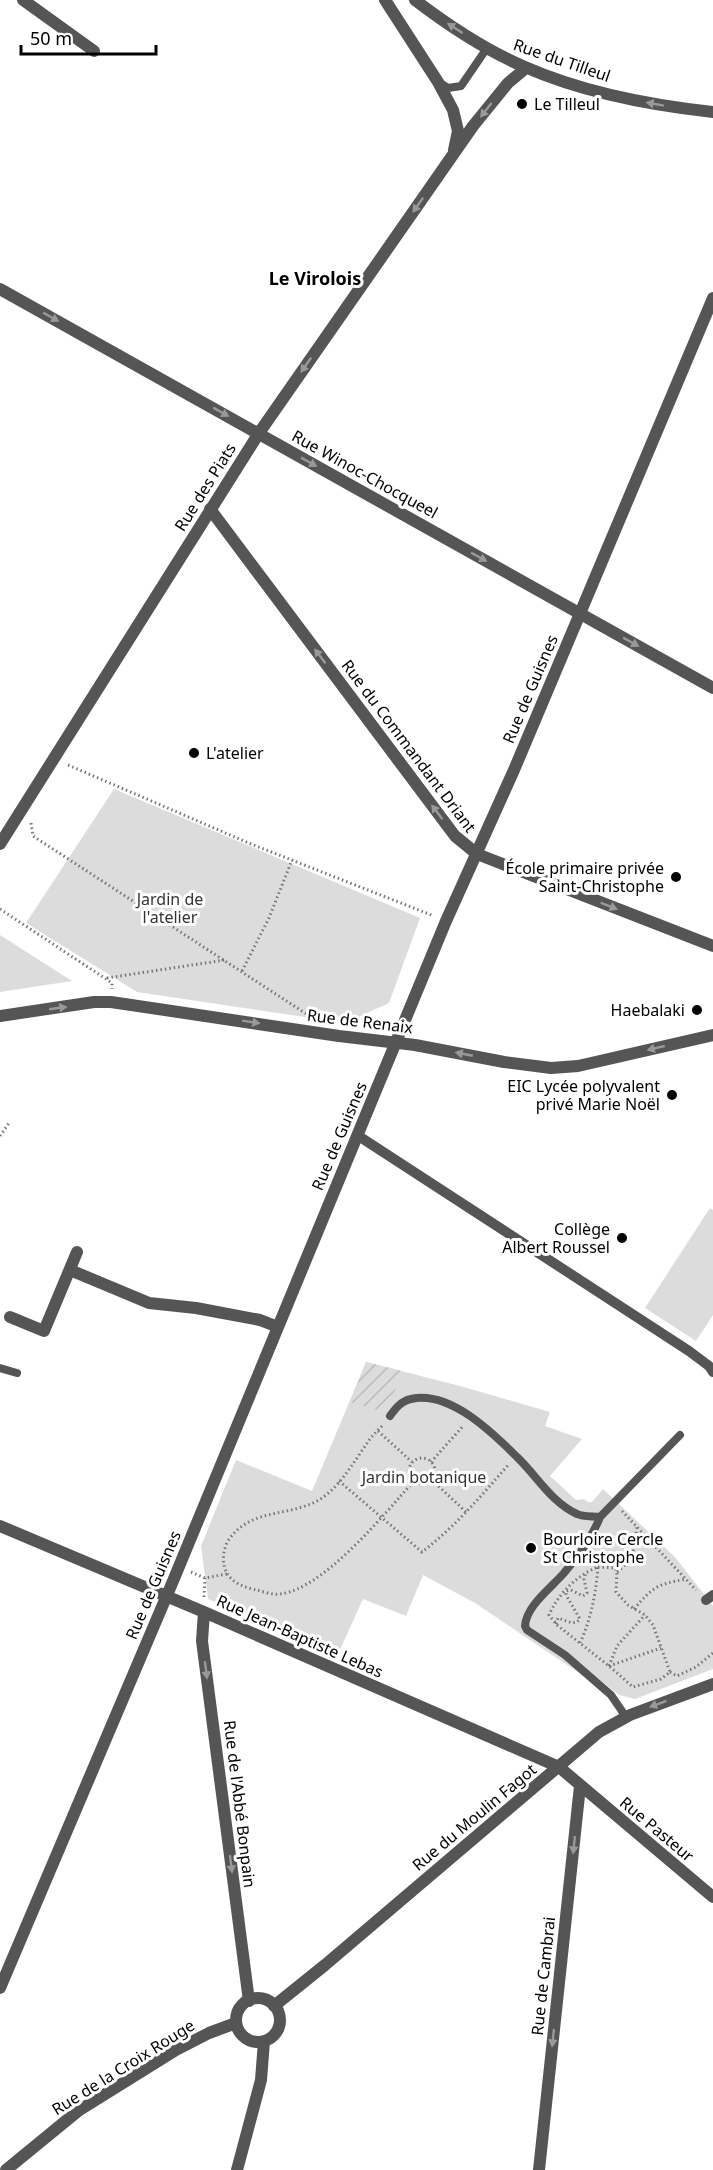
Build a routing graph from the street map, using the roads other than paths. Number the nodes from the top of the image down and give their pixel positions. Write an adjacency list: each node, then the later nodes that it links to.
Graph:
1 (23, 0): 5 (street)
2 (385, 0): 7 (street, Rue des Piats)
3 (415, 0): 4 (street, Rue du Tilleul, one-way to 3)
4 (487, 48): 6 (street, Rue du Tilleul); 7 (lane)
5 (94, 51)
6 (526, 68): 8 (street, Rue du Tilleul, one-way to 6); 9 (street, Rue des Piats, one-way to 9)
7 (438, 82): 9 (street, Rue des Piats)
8 (713, 112)
9 (451, 157): 12 (street, Rue des Piats, one-way to 12)
10 (0, 289): 12 (street, Rue Winoc-Chocqueel, one-way to 12)
11 (713, 298): 14 (street, Rue de Guisnes)
12 (259, 433): 13 (street, Rue des Piats); 14 (street, Rue Winoc-Chocqueel, one-way to 14)
13 (210, 509): 16 (street, Rue des Piats); 17 (street, Rue du Commandant Driant, one-way to 13)
14 (580, 614): 15 (street, Rue Winoc-Chocqueel, one-way to 15); 17 (street, Rue de Guisnes)
15 (713, 688)
16 (0, 844)
17 (477, 854): 18 (street, Rue du Commandant Driant, one-way to 18); 21 (street, Rue de Guisnes)
18 (713, 946)
19 (0, 1016): 21 (street, Rue de Renaix, one-way to 21)
20 (713, 1035): 21 (street, Rue de Renaix, one-way to 21)
21 (395, 1043): 22 (street, Rue de Guisnes)
22 (357, 1135): 26 (street, Rue de Guisnes); 28 (street)
23 (77, 1252): 24 (street)
24 (69, 1269): 25 (street); 26 (street)
25 (10, 1317)
26 (278, 1327): 34 (street, Rue de Guisnes)
27 (0, 1368): 29 (lane)
28 (713, 1372)
29 (17, 1373)
30 (390, 1416): 32 (lane)
31 (680, 1435): 32 (lane)
32 (600, 1517): 37 (lane)
33 (0, 1526): 34 (street, Rue Jean-Baptiste Lebas)
34 (166, 1596): 35 (street, Rue Jean-Baptiste Lebas); 41 (street, Rue de Guisnes)
35 (204, 1612): 38 (street, Rue Jean-Baptiste Lebas); 42 (street, Rue de l'Abbé Bonpain, one-way to 42)
36 (713, 1684): 37 (street, Rue du Moulin Fagot, one-way to 37)
37 (626, 1717): 38 (street, Rue du Moulin Fagot)
38 (559, 1767): 39 (street, Rue Jean-Baptiste Lebas); 43 (street, Rue du Moulin Fagot)
39 (580, 1786): 40 (street, Rue Pasteur); 48 (street, Rue de Cambrai, one-way to 48)
40 (713, 1897)
41 (0, 1988)
42 (249, 2001): 43 (street); 44 (street)
43 (274, 2006): 45 (street)
44 (236, 2023): 45 (street); 46 (street, Rue de la Croix Rouge)
45 (264, 2041): 47 (street)
46 (6, 2170)
47 (237, 2170)
48 (539, 2170)

